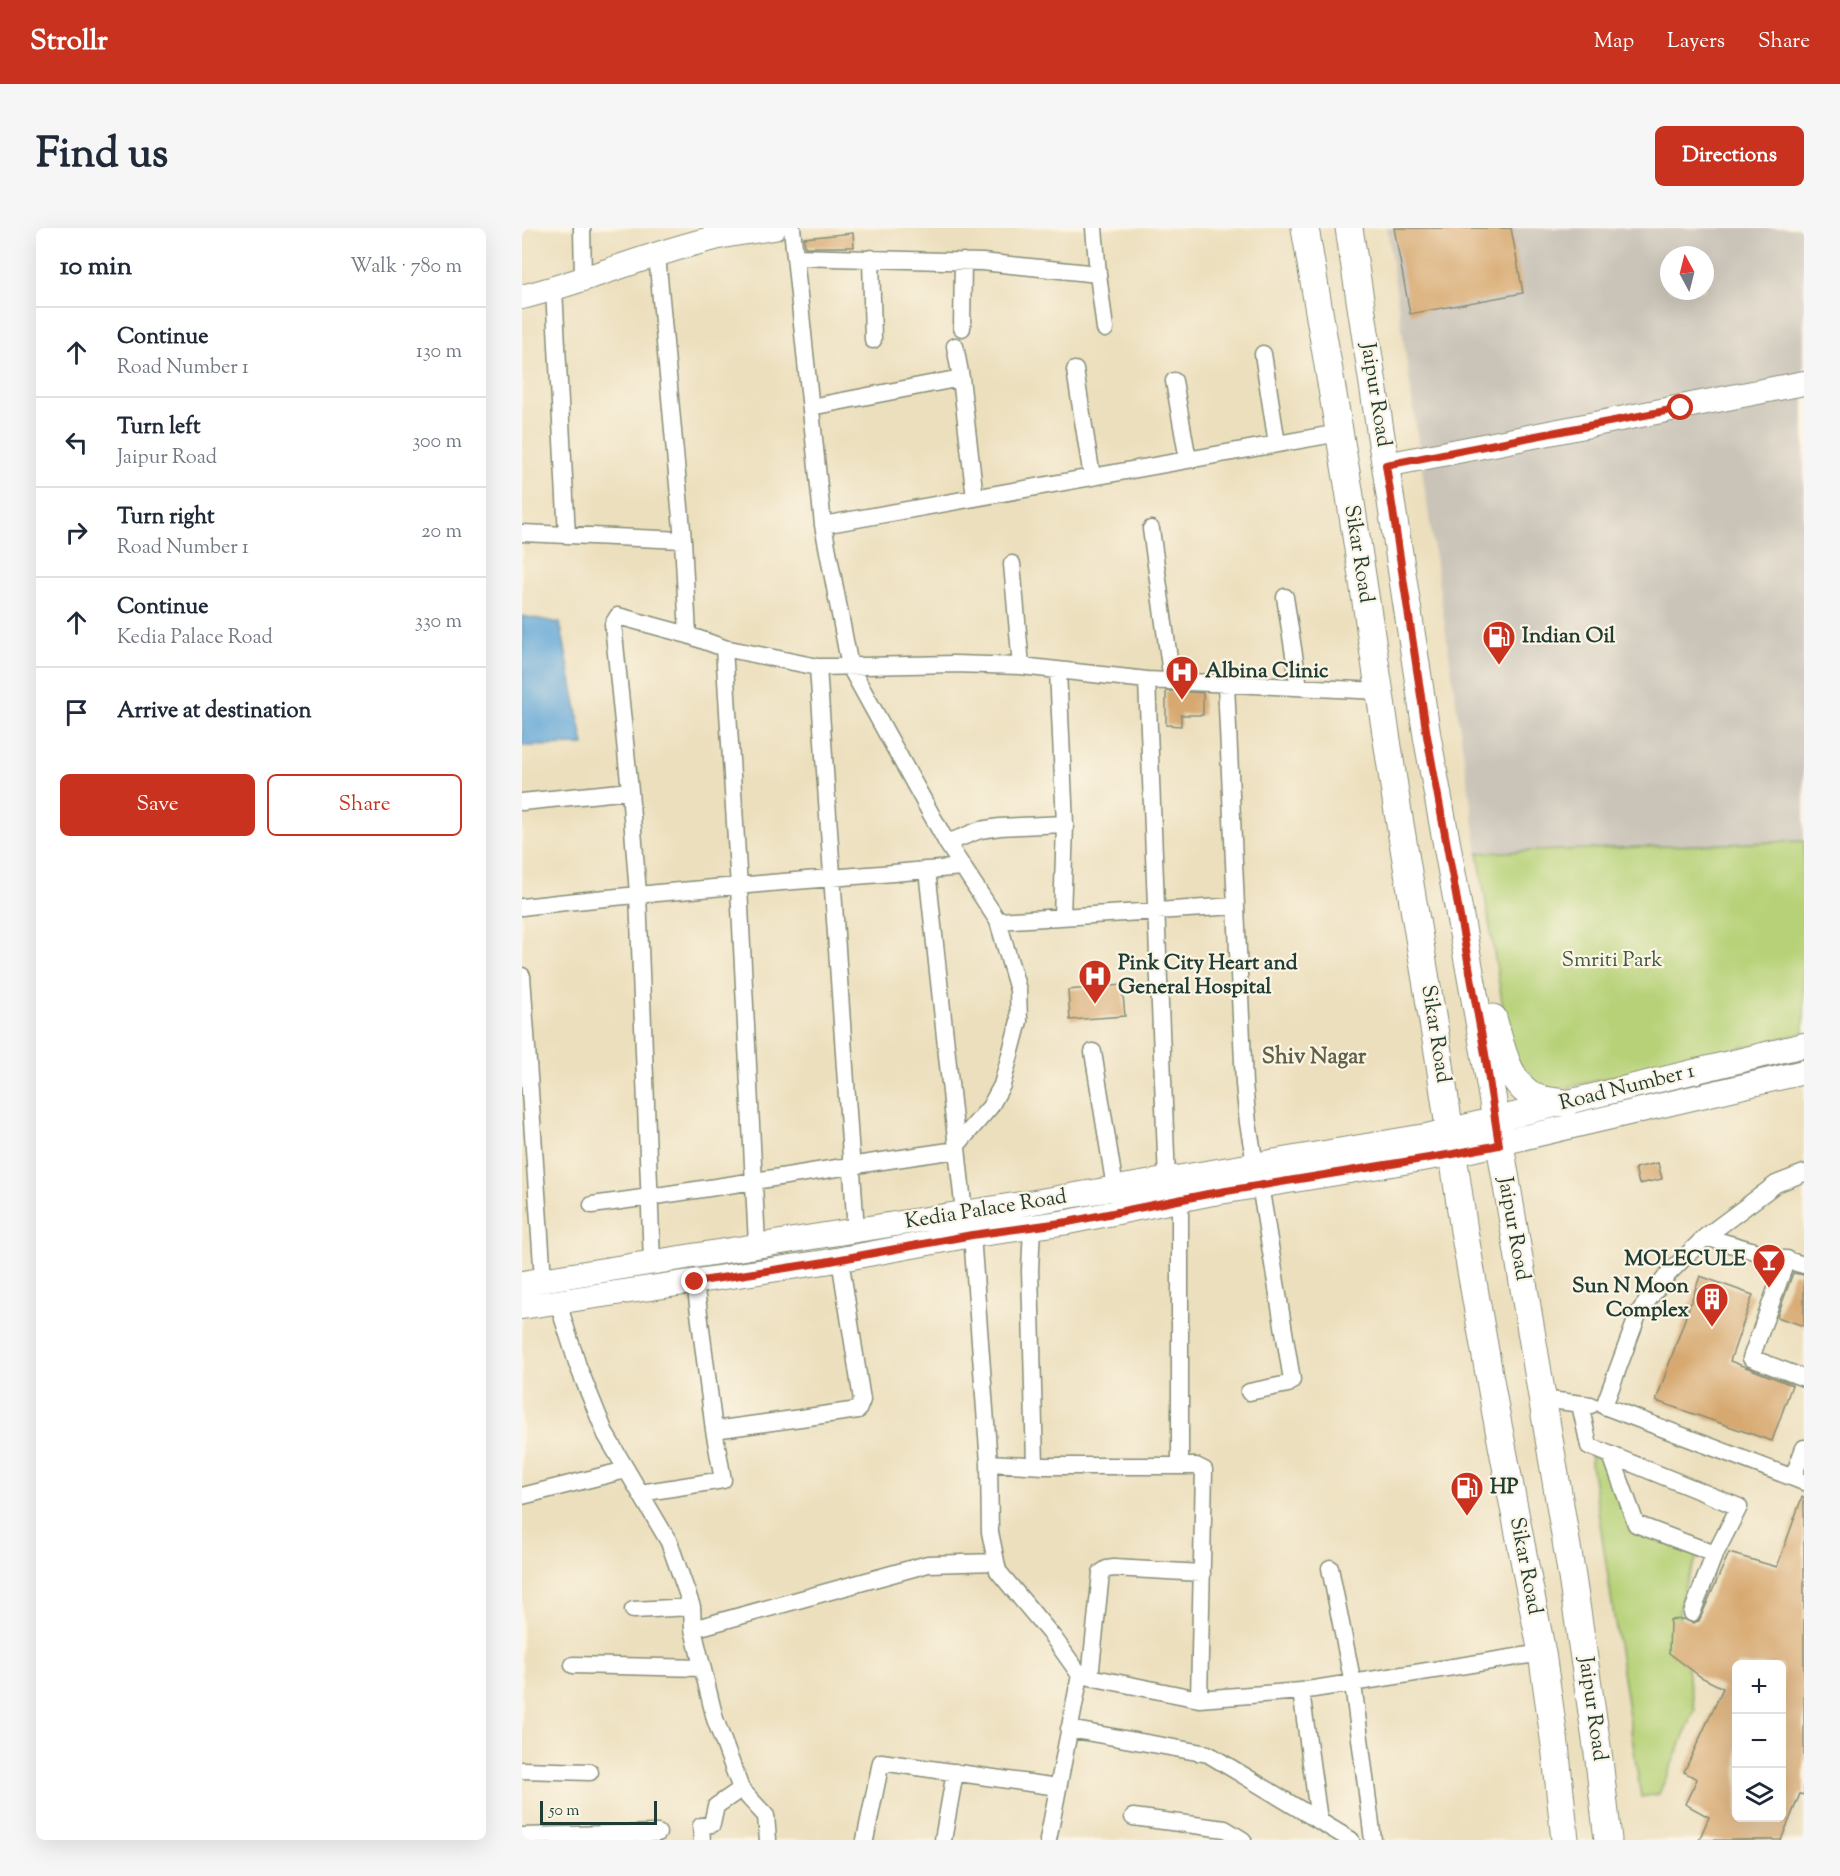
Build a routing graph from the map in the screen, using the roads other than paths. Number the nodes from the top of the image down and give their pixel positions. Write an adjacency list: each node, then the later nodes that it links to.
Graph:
1 (582, 228): 13 (street)
2 (774, 228): 8 (street)
3 (792, 228): 9 (street)
4 (1094, 228): 12 (street)
5 (1293, 228): 26 (street)
6 (1305, 228): 26 (main road, Sikar Road)
7 (1349, 228): 29 (main road, Jaipur Road)
8 (657, 255): 13 (street); 36 (street)
9 (795, 256): 10 (street); 25 (street)
10 (871, 258): 11 (street); 18 (street)
11 (963, 261): 12 (street); 16 (street)
12 (1098, 274): 17 (street)
13 (583, 278): 14 (street)
14 (554, 289): 15 (street); 35 (street)
15 (522, 297)
16 (962, 328)
17 (1105, 329)
18 (873, 340)
19 (955, 346): 22 (street)
20 (1263, 354): 27 (street)
21 (1075, 370): 30 (street)
22 (961, 378): 25 (street); 31 (street)
23 (1174, 381): 28 (street)
24 (1804, 383): 29 (street)
25 (811, 406): 32 (street)
26 (1333, 434): 27 (street); 49 (main road, Sikar Road)
27 (1277, 444): 28 (street)
28 (1188, 460): 30 (street)
29 (1386, 465): 65 (main road, Jaipur Road)
30 (1092, 477): 31 (street)
31 (975, 498): 32 (street)
32 (823, 525): 43 (street)
33 (1150, 529): 46 (street)
34 (522, 533): 35 (street)
35 (567, 535): 36 (street)
36 (683, 540): 39 (street)
37 (1012, 564): 41 (street)
38 (1285, 597): 48 (street)
39 (688, 635): 40 (street); 50 (street)
40 (724, 648): 42 (street); 57 (street)
41 (1021, 666): 43 (street); 44 (street)
42 (818, 667): 43 (street); 56 (street)
43 (850, 667): 53 (street)
44 (1058, 670): 45 (street); 52 (street)
45 (1147, 680): 46 (street); 61 (street)
46 (1172, 681): 47 (street)
47 (1226, 684): 48 (street); 59 (street)
48 (1299, 687): 49 (street)
49 (1374, 690): 71 (main road, Sikar Road)
50 (630, 791): 51 (street); 58 (street)
51 (522, 801)
52 (1065, 824): 53 (street); 62 (street)
53 (947, 843): 54 (street)
54 (962, 867): 55 (street); 63 (street)
55 (927, 870): 56 (street); 72 (street)
56 (833, 879): 57 (street); 74 (street)
57 (739, 887): 58 (street); 77 (street)
58 (638, 894): 60 (street); 80 (street)
59 (1236, 906): 61 (street); 76 (street)
60 (522, 907)
61 (1157, 911): 62 (street); 79 (street)
62 (1062, 917): 63 (street)
63 (998, 921): 72 (street)
64 (522, 976): 73 (street)
65 (1477, 1008): 69 (main road); 70 (main road, Jaipur Road)
66 (1804, 1045): 69 (street, Road Number 1)
67 (1094, 1052): 78 (street)
68 (1804, 1072): 70 (street, Road Number 1)
69 (1566, 1103): 70 (street, Road Number 1)
70 (1497, 1132): 71 (street, Road Number 1); 97 (main road, Jaipur Road)
71 (1448, 1139): 76 (street, Kedia Palace Road); 118 (main road, Sikar Road)
72 (957, 1148): 74 (street); 82 (street)
73 (529, 1163): 91 (street)
74 (852, 1164): 77 (street); 84 (street)
75 (1804, 1173): 85 (street)
76 (1257, 1175): 79 (street, Kedia Palace Road); 96 (street)
77 (754, 1182): 80 (street); 86 (street)
78 (1115, 1188): 79 (street, Kedia Palace Road); 82 (street, Kedia Palace Road)
79 (1173, 1190): 83 (street, Kedia Palace Road); 105 (street)
80 (650, 1197): 81 (street); 89 (street)
81 (592, 1205)
82 (968, 1224): 83 (street, Kedia Palace Road); 84 (street, Kedia Palace Road); 88 (street, Kedia Palace Road); 103 (street)
83 (1032, 1227): 104 (street)
84 (856, 1231): 86 (street, Kedia Palace Road)
85 (1705, 1237): 87 (street); 99 (street)
86 (758, 1244): 89 (street, Kedia Palace Road)
87 (1787, 1259): 90 (street); 95 (street)
88 (840, 1260): 92 (street, Kedia Palace Road); 100 (street)
89 (652, 1262): 91 (street, Kedia Palace Road)
90 (1804, 1265)
91 (533, 1281)
92 (695, 1282): 93 (street, Kedia Palace Road); 100 (street)
93 (558, 1303): 94 (street, Kedia Palace Road); 106 (street)
94 (522, 1307)
95 (1804, 1378)
96 (1249, 1392)
97 (1541, 1399): 98 (street); 144 (main road, Jaipur Road)
98 (1580, 1404): 99 (street); 102 (street)
99 (1604, 1406): 107 (street)
100 (714, 1430): 108 (street)
101 (1804, 1448): 107 (street)
102 (1611, 1455): 110 (street); 110 (street)
103 (989, 1463): 104 (street); 111 (street)
104 (1035, 1465): 105 (street)
105 (1180, 1466): 113 (street)
106 (626, 1470): 108 (street); 109 (street)
107 (1798, 1479)
108 (640, 1493): 114 (street)
109 (522, 1496)
110 (1715, 1554): 116 (street)
111 (996, 1562): 117 (street); 121 (street)
112 (1330, 1568): 122 (street)
113 (1202, 1573): 121 (street); 124 (street)
114 (692, 1607): 115 (street); 117 (street)
115 (633, 1610)
116 (1692, 1613)
117 (693, 1629): 120 (street)
118 (1542, 1653): 122 (street); 143 (main road, Sikar Road)
119 (573, 1665): 120 (street)
120 (702, 1668): 130 (street)
121 (1085, 1676): 124 (street); 125 (street)
122 (1353, 1684): 123 (street); 142 (street)
123 (1301, 1691): 124 (street); 132 (street)
124 (1198, 1699)
125 (1069, 1729): 129 (street); 132 (street)
126 (522, 1770): 127 (street)
127 (590, 1772)
128 (955, 1772): 129 (street); 137 (street); 138 (street)
129 (1058, 1787): 139 (street)
130 (741, 1789): 135 (street); 136 (street)
131 (1133, 1817): 140 (street)
132 (1319, 1820): 141 (street)
133 (658, 1833): 134 (street)
134 (522, 1836)
135 (702, 1840)
136 (768, 1840)
137 (865, 1840)
138 (943, 1840)
139 (1048, 1840)
140 (1243, 1840)
141 (1351, 1840)
142 (1373, 1840)
143 (1565, 1840)
144 (1608, 1840)

